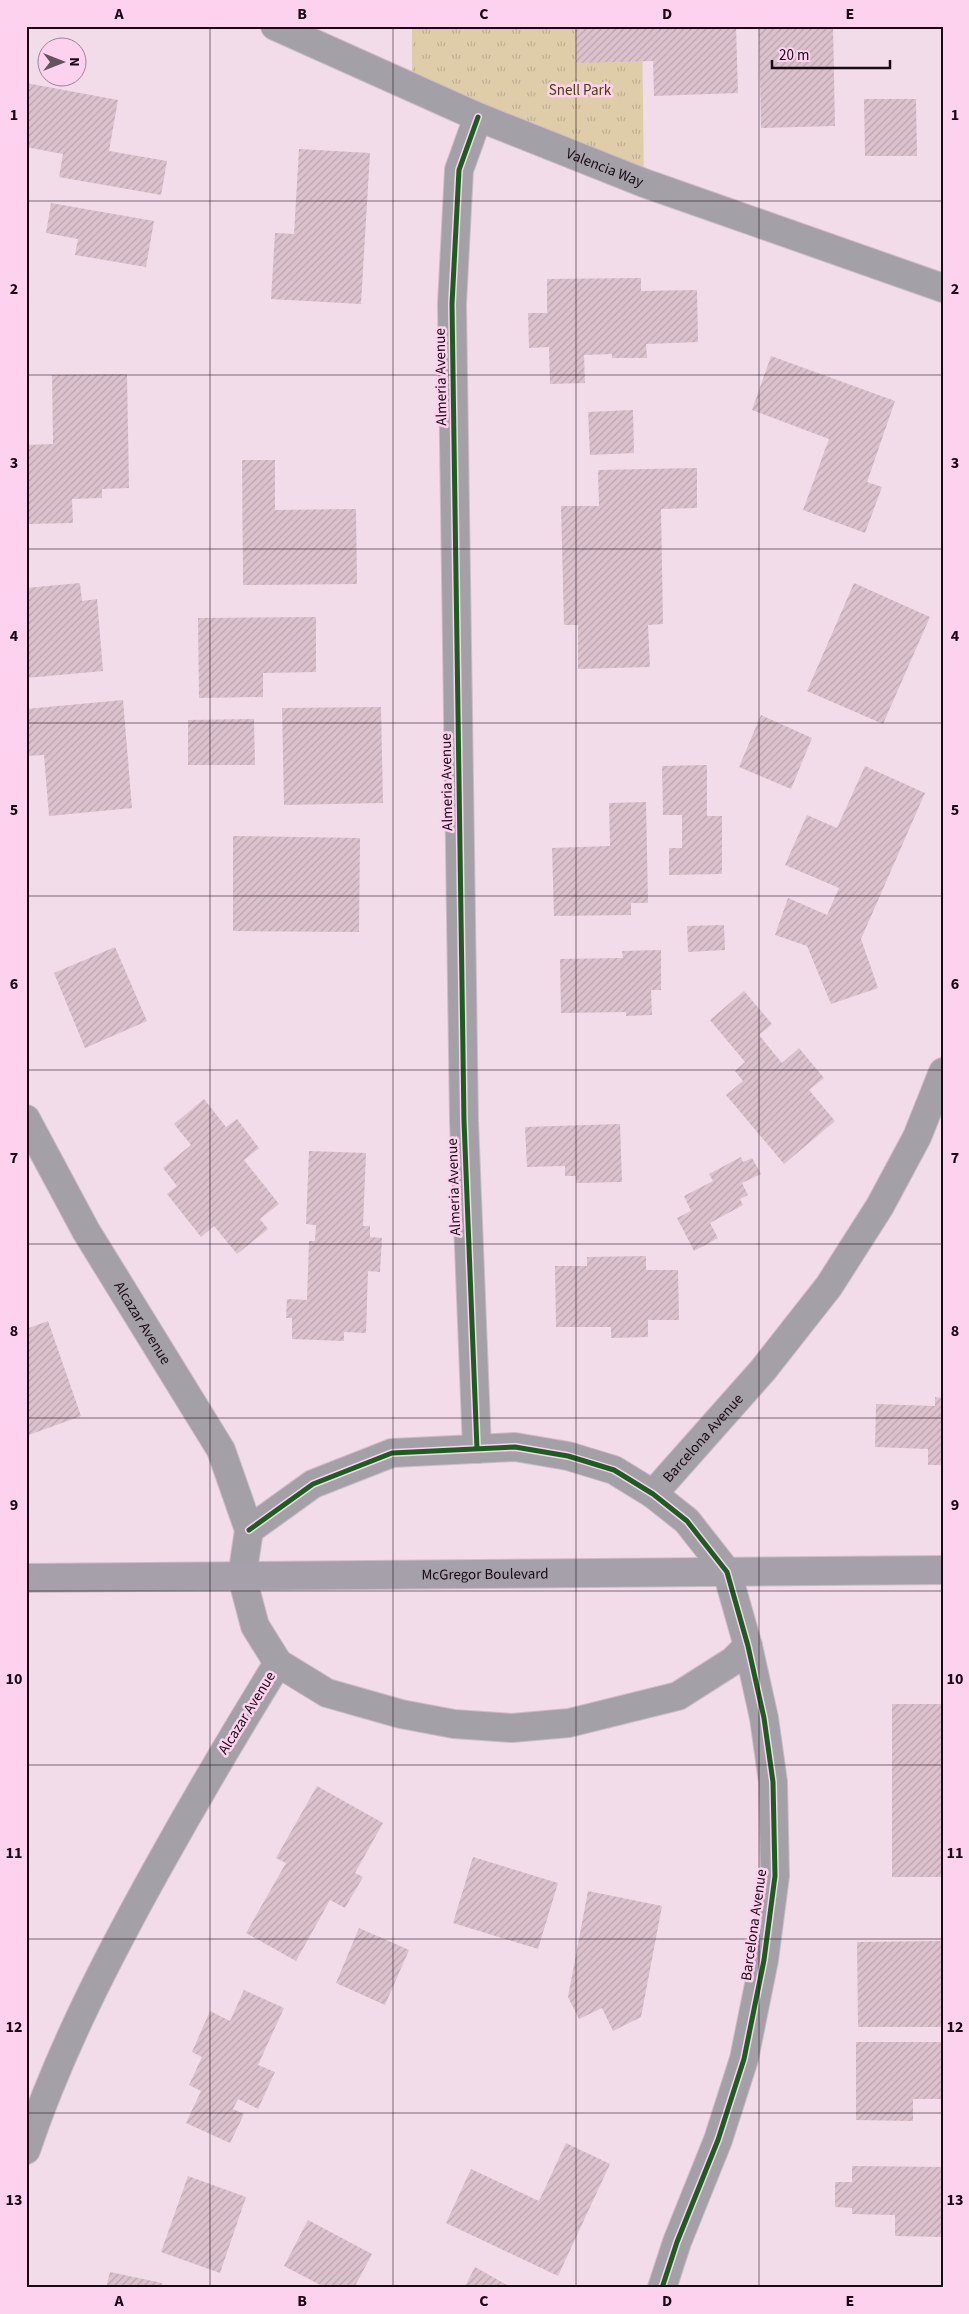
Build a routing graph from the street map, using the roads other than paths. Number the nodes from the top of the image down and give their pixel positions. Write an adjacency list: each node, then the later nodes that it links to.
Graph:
1 (275, 26): 2 (street, Valencia Way)
2 (478, 117): 3 (street, Valencia Way); 6 (street, Almeria Avenue)
3 (943, 288)
4 (943, 1072): 7 (street, Barcelona Avenue)
5 (26, 1119): 8 (street, Alcazar Avenue)
6 (477, 1449): 7 (street); 8 (street)
7 (653, 1494): 10 (street, Barcelona Avenue)
8 (249, 1530): 11 (street, Alcazar Avenue)
9 (943, 1570): 10 (main road, McGregor Boulevard)
10 (727, 1572): 11 (main road, McGregor Boulevard); 13 (street, Barcelona Avenue)
11 (242, 1577): 12 (main road, McGregor Boulevard); 14 (street, Alcazar Avenue)
12 (26, 1578)
13 (748, 1646): 14 (street); 16 (street, Barcelona Avenue)
14 (278, 1663): 15 (street, Alcazar Avenue)
15 (26, 2150)
16 (662, 2288)

